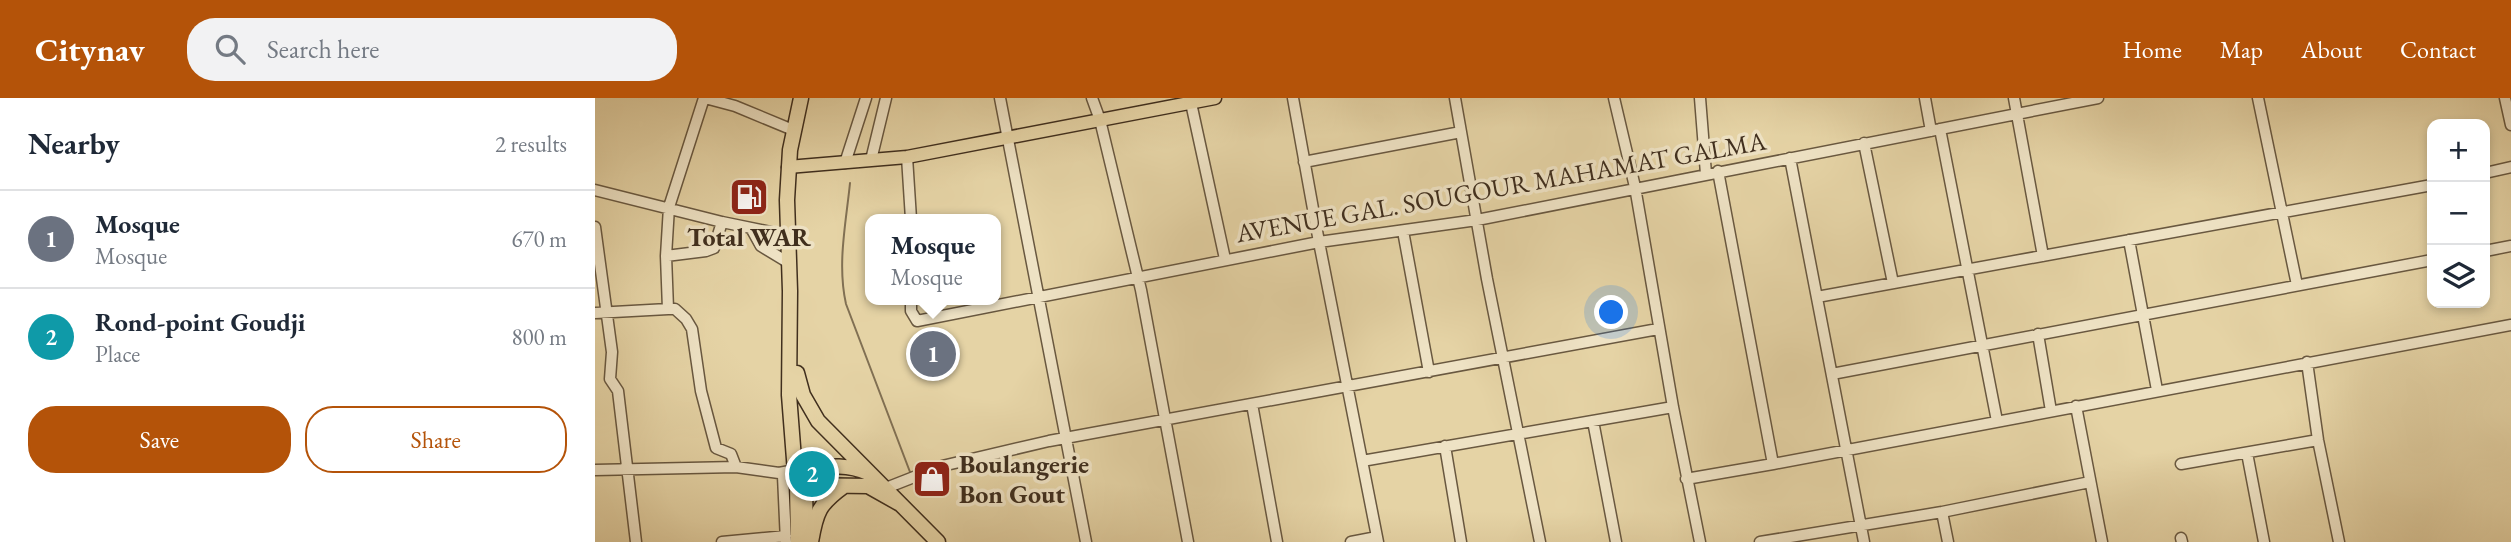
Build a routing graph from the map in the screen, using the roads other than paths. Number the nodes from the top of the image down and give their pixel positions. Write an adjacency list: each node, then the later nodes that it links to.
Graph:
1 (705, 98): 21 (street); 39 (street)
2 (801, 98): 21 (highway)
3 (866, 98): 30 (street)
4 (886, 98): 28 (street)
5 (1000, 98): 24 (street)
6 (1092, 98): 19 (street)
7 (1215, 98): 17 (main road)
8 (1293, 98): 29 (street)
9 (1455, 98): 23 (street)
10 (1614, 98): 37 (street)
11 (1700, 98): 35 (street)
12 (1925, 98): 22 (street)
13 (2014, 98): 18 (street)
14 (2098, 98): 18 (street, AVENUE GAL. SOUGOUR MAHAMAT GALMA)
15 (2259, 98): 40 (street)
16 (2505, 98): 20 (street)
17 (1185, 102): 19 (main road); 54 (street)
18 (2016, 113): 22 (street, AVENUE GAL. SOUGOUR MAHAMAT GALMA); 52 (street)
19 (1100, 120): 24 (main road); 57 (street)
20 (2511, 125)
21 (793, 130): 31 (highway)
22 (1936, 130): 25 (street, AVENUE GAL. SOUGOUR MAHAMAT GALMA); 56 (street)
23 (1461, 132): 29 (street); 42 (street)
24 (1008, 137): 26 (main road); 62 (street)
25 (1864, 143): 27 (street, AVENUE GAL. SOUGOUR MAHAMAT GALMA); 58 (street)
26 (907, 158): 28 (main road); 41 (street)
27 (1790, 158): 33 (street, AVENUE GAL. SOUGOUR MAHAMAT GALMA); 61 (street)
28 (870, 160): 30 (main road)
29 (1304, 162): 48 (street)
30 (845, 163): 31 (main road)
31 (787, 167): 53 (highway)
32 (2511, 167): 34 (street)
33 (1719, 171): 35 (street, AVENUE GAL. SOUGOUR MAHAMAT GALMA); 94 (street)
34 (2490, 172)
35 (1706, 174): 37 (street, AVENUE GAL. SOUGOUR MAHAMAT GALMA)
36 (2427, 186): 40 (street)
37 (1635, 187): 42 (street, AVENUE GAL. SOUGOUR MAHAMAT GALMA); 70 (street)
38 (595, 190): 39 (street)
39 (669, 207): 43 (street); 51 (street)
40 (2283, 211): 47 (street); 59 (street)
41 (911, 214)
42 (1477, 220): 46 (street, AVENUE GAL. SOUGOUR MAHAMAT GALMA); 73 (street)
43 (722, 222): 45 (street); 51 (street)
44 (595, 226): 67 (street)
45 (751, 228): 53 (street); 53 (street)
46 (1403, 230): 48 (street, AVENUE GAL. SOUGOUR MAHAMAT GALMA); 75 (street)
47 (2129, 240): 52 (street); 68 (street)
48 (1319, 242): 54 (street, AVENUE GAL. SOUGOUR MAHAMAT GALMA); 78 (street)
49 (2511, 246): 50 (street)
50 (2490, 250)
51 (666, 256): 66 (street)
52 (2043, 256): 56 (street)
53 (788, 257): 60 (highway)
54 (1225, 259): 57 (street, AVENUE GAL. SOUGOUR MAHAMAT GALMA)
55 (2427, 261): 59 (street)
56 (1967, 270): 58 (street); 72 (street)
57 (1138, 279): 62 (street, AVENUE GAL. SOUGOUR MAHAMAT GALMA); 84 (street)
58 (1893, 283): 61 (street)
59 (2297, 285): 68 (street)
60 (790, 291): 76 (highway); 99 (highway)
61 (1817, 296): 77 (street)
62 (1038, 297): 63 (street, AVENUE GAL. SOUGOUR MAHAMAT GALMA); 88 (street)
63 (1001, 304)
64 (912, 305): 65 (street, AVENUE GAL. SOUGOUR MAHAMAT GALMA)
65 (998, 305)
66 (668, 309): 67 (street); 96 (street)
67 (601, 313): 98 (street)
68 (2142, 314): 71 (street); 79 (street)
69 (2511, 325): 74 (street)
70 (1658, 329): 73 (street); 82 (street)
71 (2038, 334): 72 (street); 83 (street)
72 (1982, 346): 77 (street); 86 (street)
73 (1504, 358): 75 (street); 87 (street)
74 (2307, 362): 79 (street); 89 (street)
75 (1429, 372): 78 (street)
76 (797, 373): 99 (highway); 102 (highway)
77 (1832, 374): 91 (street)
78 (1349, 388): 80 (street); 93 (street)
79 (2157, 390): 81 (street)
80 (1252, 404): 84 (street); 117 (street)
81 (2076, 406): 83 (street); 101 (street)
82 (1672, 407): 85 (street); 100 (street)
83 (2051, 411): 86 (street)
84 (1165, 420): 88 (street); 116 (street)
85 (1593, 421): 87 (street); 121 (street)
86 (1997, 421): 91 (street)
87 (1518, 433): 90 (street); 120 (street)
88 (1064, 438): 102 (street); 115 (street)
89 (2318, 440): 92 (street); 128 (street)
90 (1445, 446): 93 (street); 119 (street)
91 (1846, 450): 94 (street); 107 (street)
92 (2247, 453): 95 (street); 127 (street)
93 (1362, 461): 109 (street)
94 (1773, 464): 100 (street)
95 (2181, 464)
96 (736, 467): 98 (street); 99 (street)
97 (595, 470): 98 (street)
98 (627, 470): 111 (street)
99 (790, 472): 102 (highway); 103 (highway); 108 (street)
100 (1686, 479): 122 (street)
101 (2090, 482): 106 (street); 126 (street)
102 (880, 483): 105 (highway)
103 (801, 485): 104 (highway); 108 (main road); 113 (main road)
104 (846, 485): 105 (highway); 113 (highway)
105 (900, 504): 114 (highway)
106 (1942, 512): 107 (street); 125 (street)
107 (1861, 526): 110 (street); 124 (street)
108 (790, 540): 112 (street)
109 (1378, 540): 118 (street)
110 (1786, 540): 123 (street)
111 (636, 542)
112 (722, 542)
113 (809, 542)
114 (938, 542)
115 (1086, 542)
116 (1188, 542)
117 (1277, 542)
118 (1351, 542)
119 (1461, 542)
120 (1540, 542)
121 (1616, 542)
122 (1700, 542)
123 (1760, 542)
124 (1864, 542)
125 (1948, 542)
126 (2102, 542)
127 (2264, 542)
128 (2339, 542)

